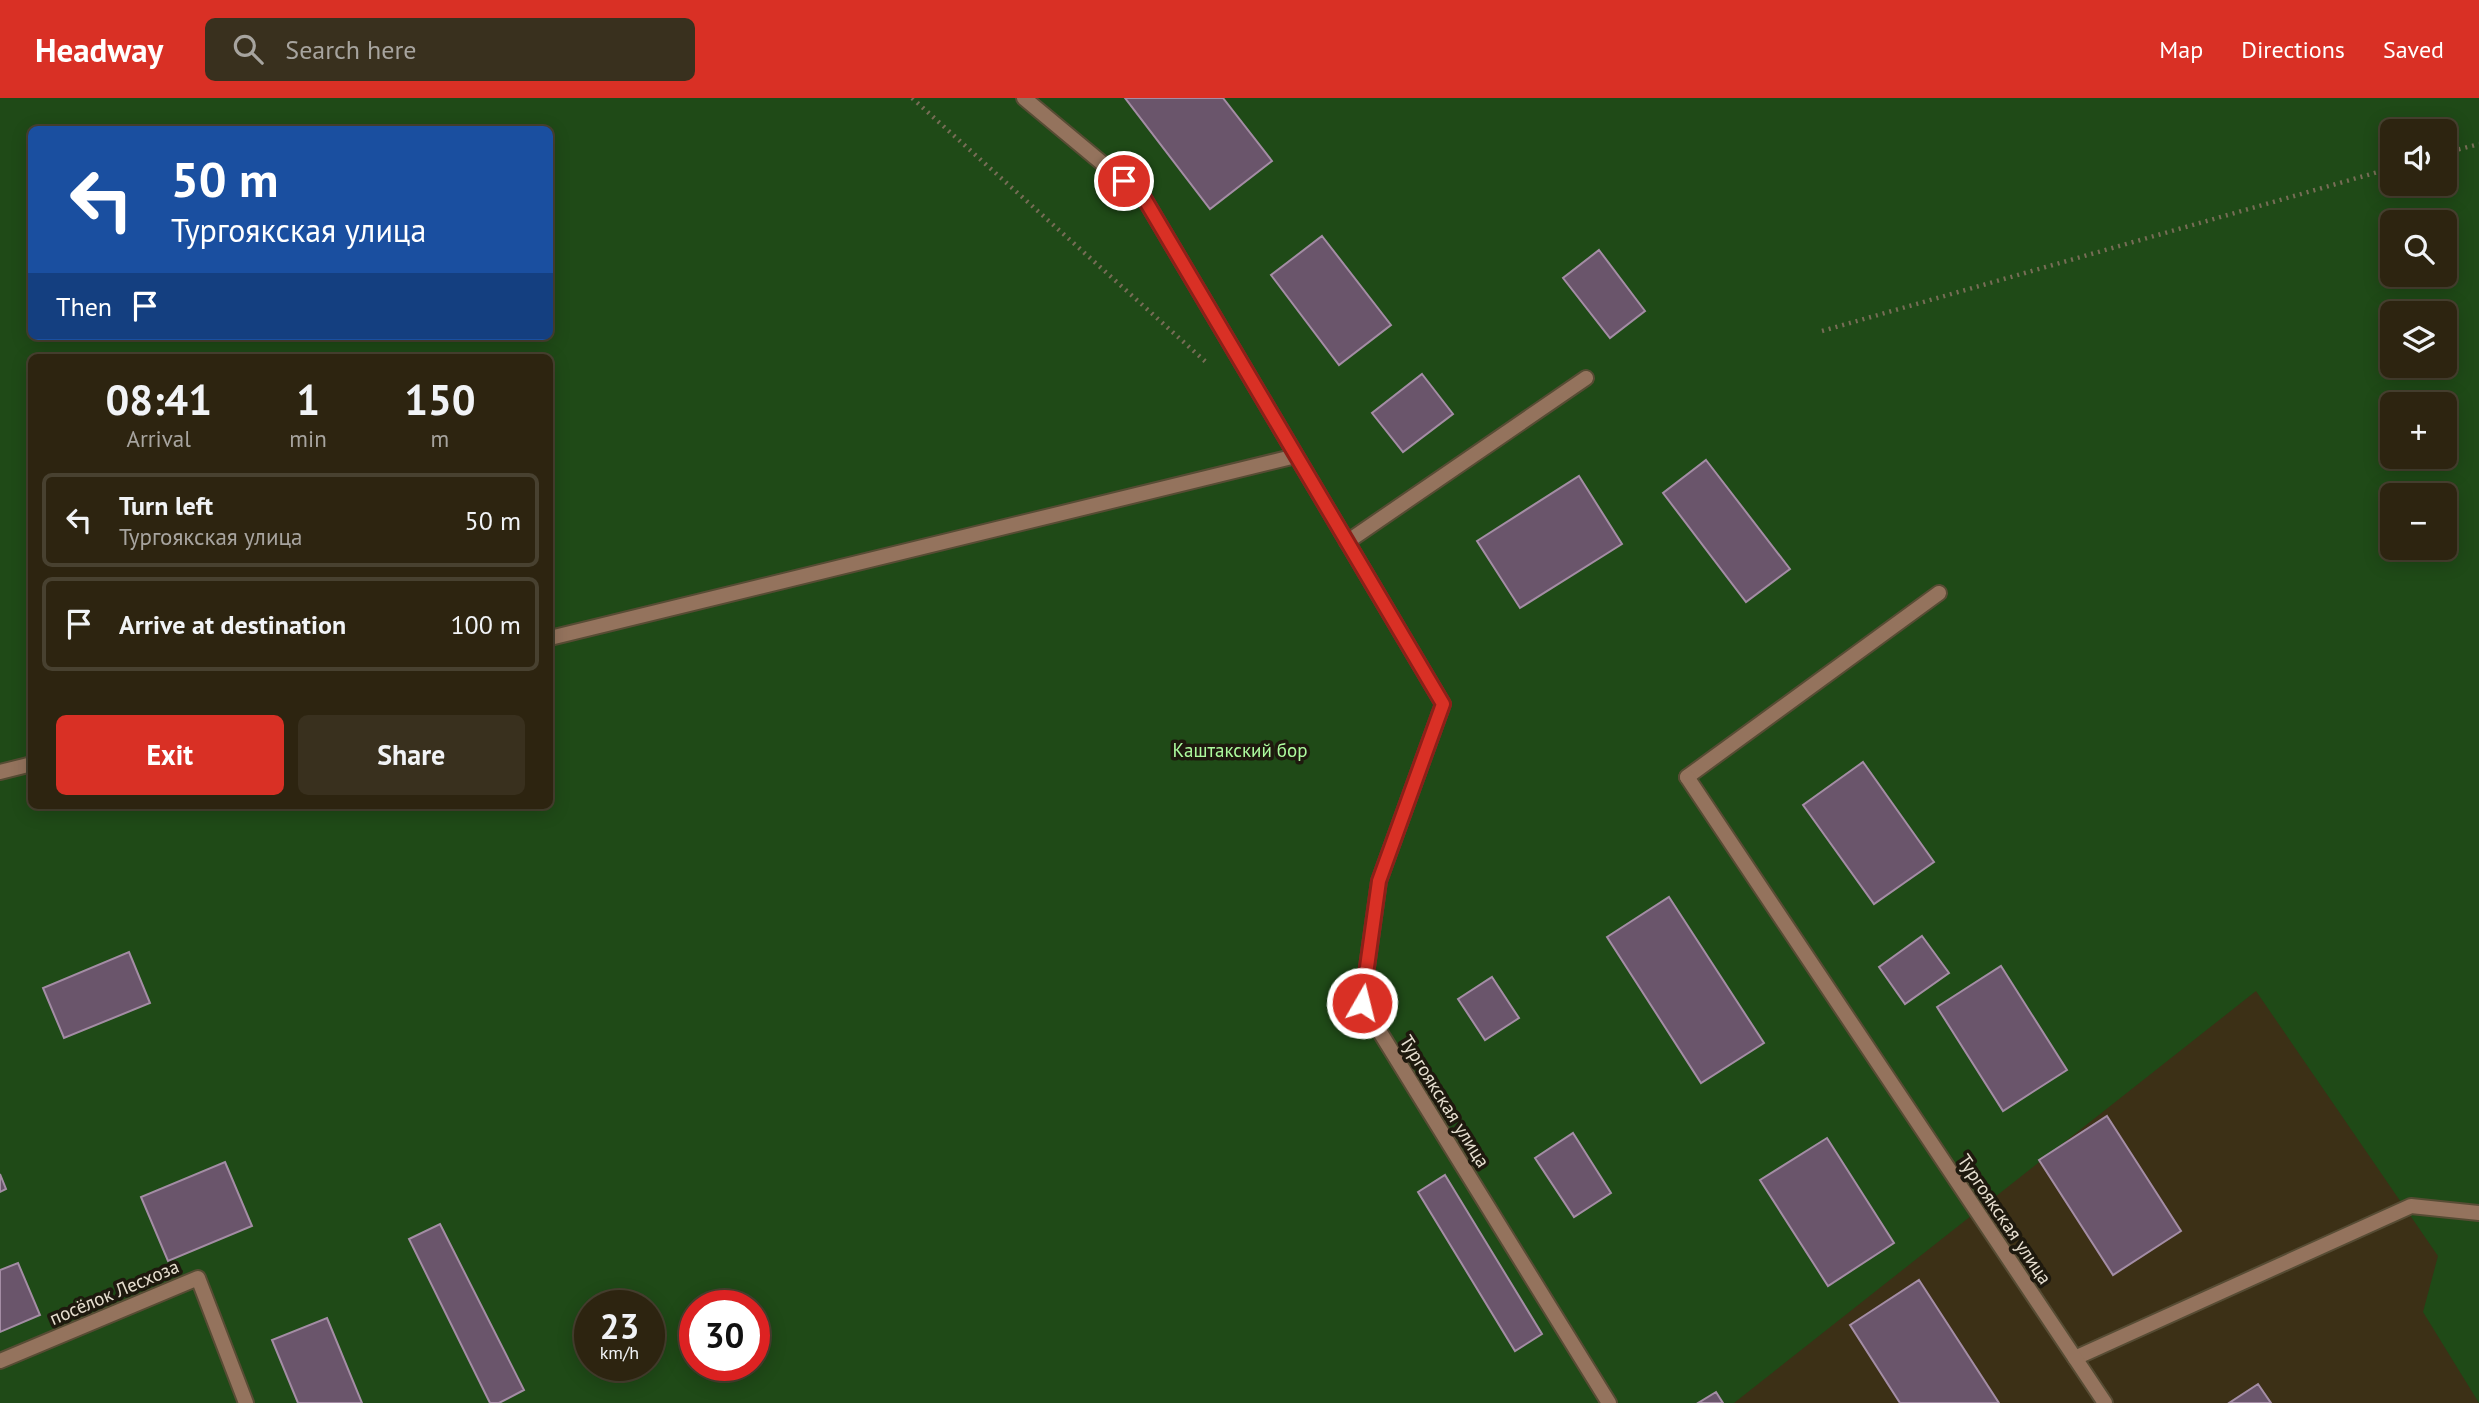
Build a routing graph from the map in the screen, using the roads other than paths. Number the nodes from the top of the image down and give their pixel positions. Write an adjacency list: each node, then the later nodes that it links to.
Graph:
1 (1024, 98): 3 (street, Тургоякская улица)
2 (1586, 378): 4 (street)
3 (1296, 456): 4 (street, Тургоякская улица); 6 (street)
4 (1347, 542): 13 (street, Тургоякская улица)
5 (1939, 593): 10 (street, Тургоякская улица)
6 (553, 637)
7 (28, 765): 8 (street)
8 (0, 772)
9 (2479, 1213): 10 (street)
10 (2075, 1358): 14 (street, Тургоякская улица)
11 (0, 1361): 12 (street, посёлок Лесхоза)
12 (246, 1403)
13 (1609, 1403)
14 (2105, 1403)

